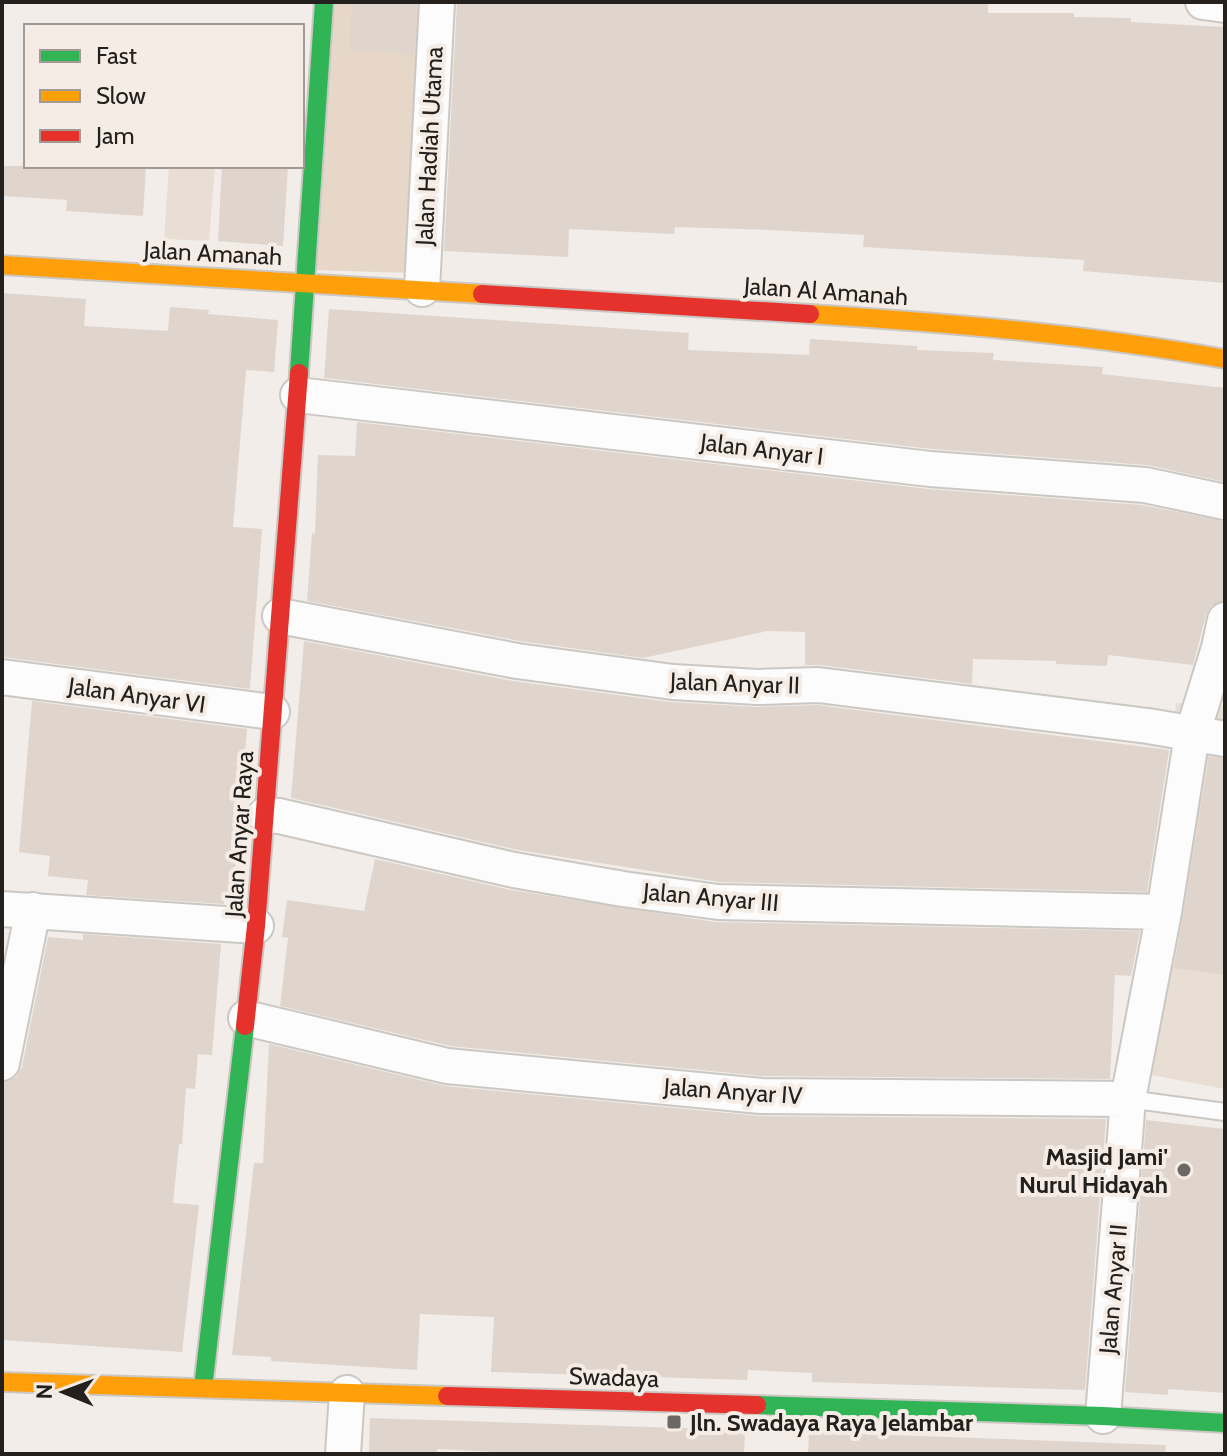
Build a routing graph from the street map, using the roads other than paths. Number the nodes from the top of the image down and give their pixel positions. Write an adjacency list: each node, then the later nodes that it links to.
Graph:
1 (324, 2): 6 (street)
2 (437, 2): 7 (street, Jalan Hadiah Utama)
3 (1203, 2): 4 (street)
4 (1225, 5)
5 (2, 265): 6 (street, Jalan Amanah)
6 (305, 283): 7 (street, Jalan Amanah); 9 (street, Jalan Anyar Raya)
7 (422, 289): 8 (street, Jalan Al Amanah)
8 (1225, 359)
9 (298, 395): 10 (street, Jalan Anyar I); 11 (street, Jalan Anyar Raya)
10 (1225, 502)
11 (280, 616): 14 (street, Jalan Anyar Raya); 15 (street, Jalan Anyar II)
12 (1225, 620): 15 (street, Jalan Anyar II)
13 (2, 677): 14 (street, Jalan Anyar VI)
14 (272, 712): 16 (street, Jalan Anyar Raya)
15 (1208, 737): 18 (street, Jalan Anyar II)
16 (265, 815): 18 (street, Jalan Anyar III); 19 (street, Jalan Anyar Raya)
17 (17, 910): 19 (street); 21 (street)
18 (1164, 912): 22 (street, Jalan Anyar II)
19 (256, 926): 20 (street, Jalan Anyar Raya)
20 (246, 1018): 22 (street, Jalan Anyar IV); 25 (street, Jalan Anyar Raya)
21 (2, 1063)
22 (1128, 1099): 23 (lane, Jalan Anyar IV); 27 (street, Jalan Anyar II)
23 (1225, 1112)
24 (2, 1382): 25 (street, Swadaya)
25 (203, 1388): 26 (street, Swadaya)
26 (347, 1393): 27 (street, Swadaya); 29 (street)
27 (1103, 1416): 28 (street, Swadaya)
28 (1225, 1423)
29 (343, 1454)

